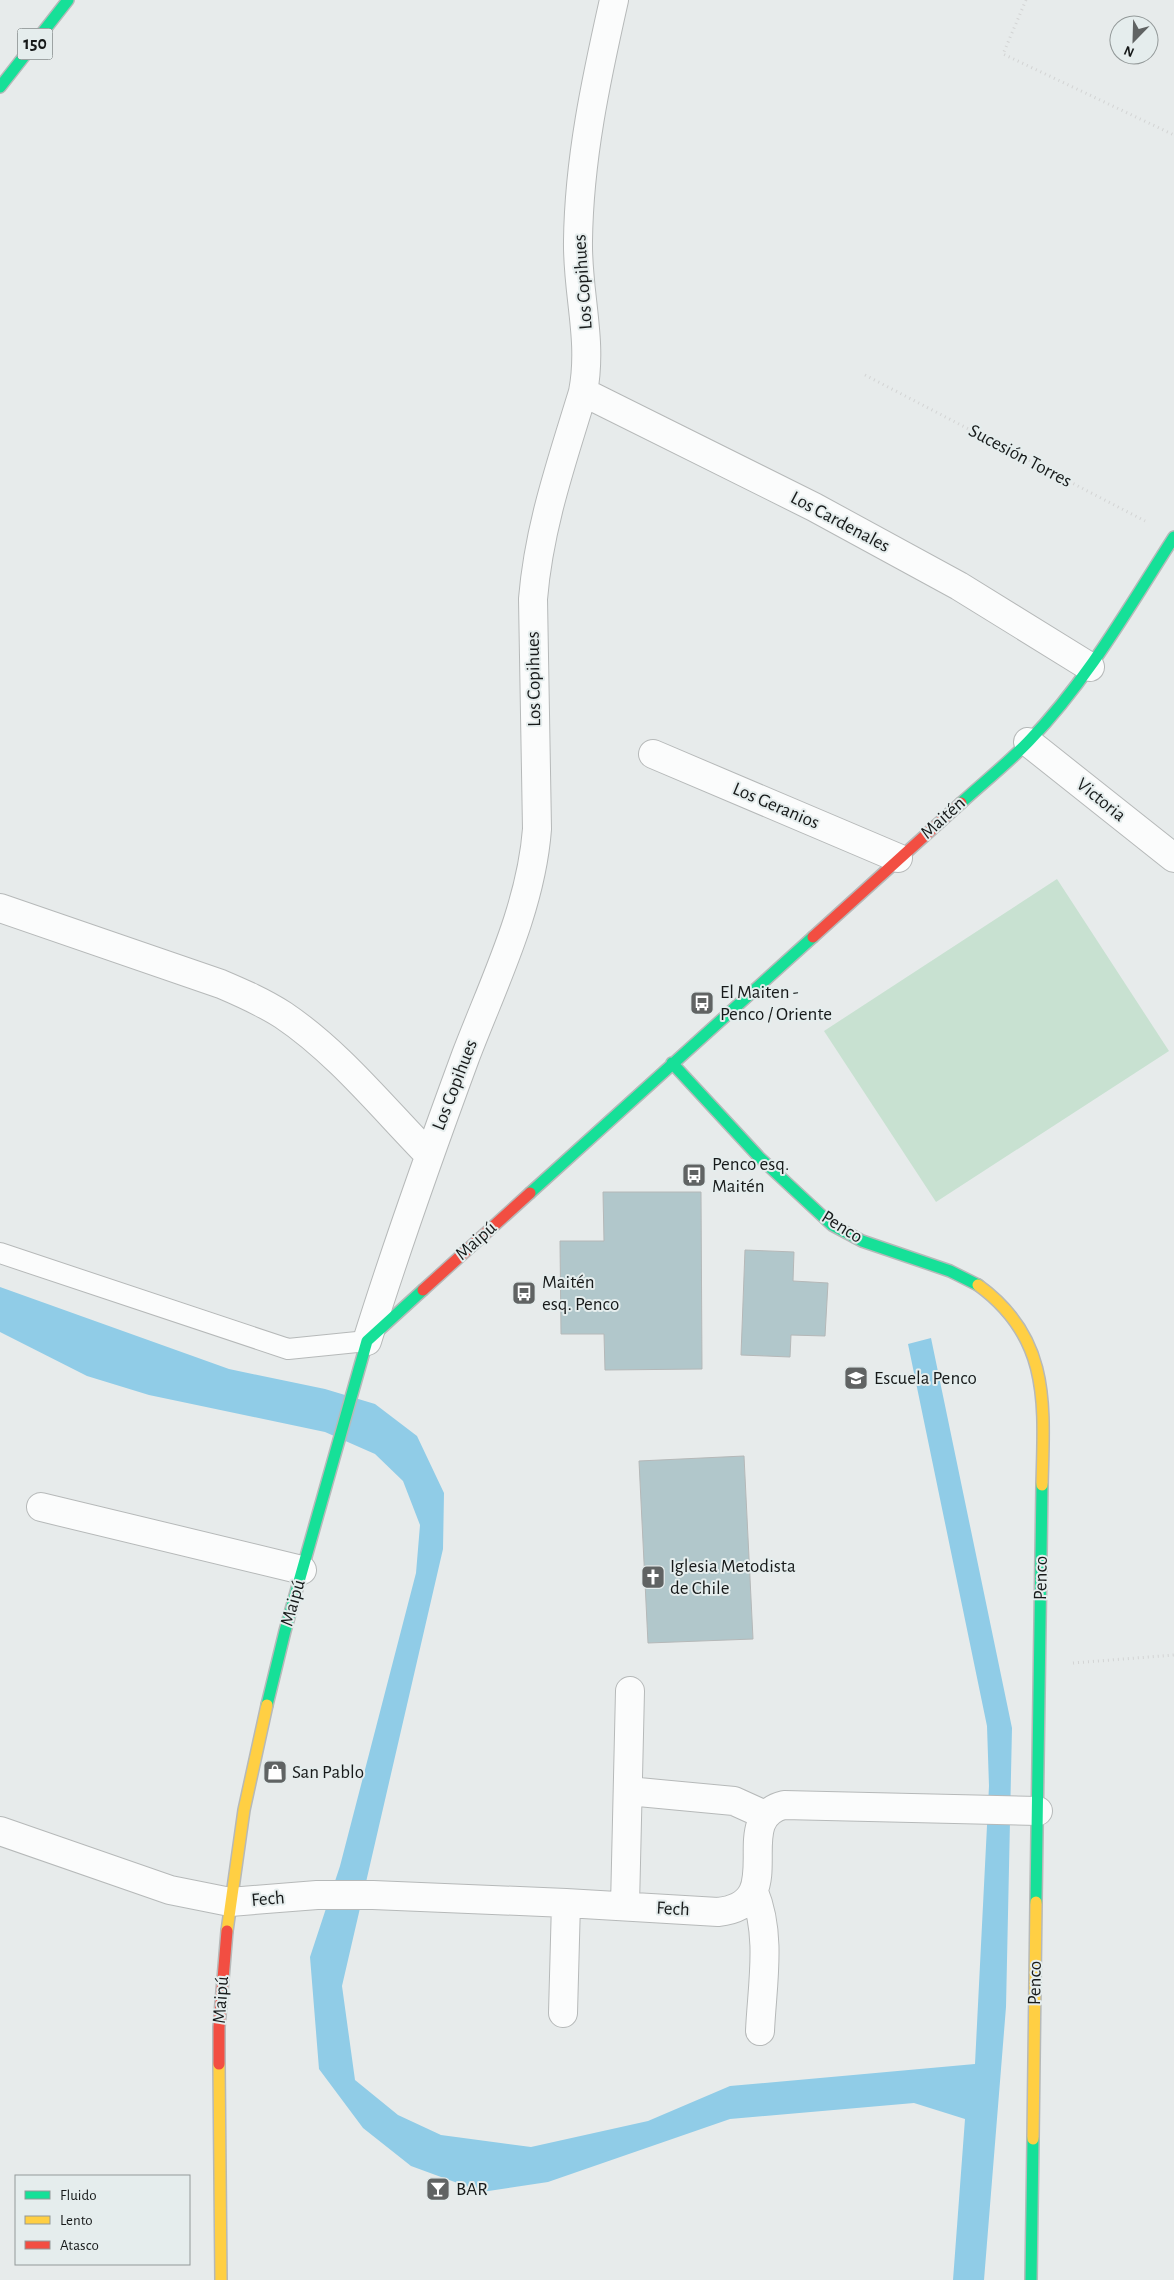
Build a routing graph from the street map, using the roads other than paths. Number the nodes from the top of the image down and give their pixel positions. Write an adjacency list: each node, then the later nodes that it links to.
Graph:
1 (68, 0): 3 (main road, 150)
2 (614, 0): 4 (street, Los Copihues)
3 (0, 87)
4 (583, 392): 6 (street, Los Cardenales); 13 (street, Los Copihues)
5 (1174, 537): 6 (main road, Maitén)
6 (1090, 667): 7 (main road, Maitén)
7 (1028, 742): 9 (main road, Maitén); 10 (street, Victoria)
8 (653, 754): 9 (street, Los Geranios)
9 (898, 858): 12 (main road, Maitén)
10 (1174, 858)
11 (0, 908): 13 (street)
12 (672, 1063): 15 (main road, Maipú); 20 (main road, Penco)
13 (428, 1155): 15 (street, Los Copihues)
14 (0, 1253): 15 (lane)
15 (367, 1341): 17 (main road, Maipú)
16 (41, 1507): 17 (street)
17 (302, 1570): 24 (main road, Maipú)
18 (630, 1691): 19 (street)
19 (628, 1791): 21 (street); 26 (street)
20 (1029, 1811): 21 (street); 30 (main road, Penco)
21 (765, 1815): 23 (street)
22 (0, 1831): 24 (street, Fech)
23 (754, 1892): 26 (street, Fech); 28 (street)
24 (230, 1902): 25 (street, Fech); 29 (main road, Maipú)
25 (566, 1903): 26 (street, Fech); 27 (street)
26 (625, 1906)
27 (563, 2013)
28 (760, 2031)
29 (220, 2280)
30 (1030, 2280)

